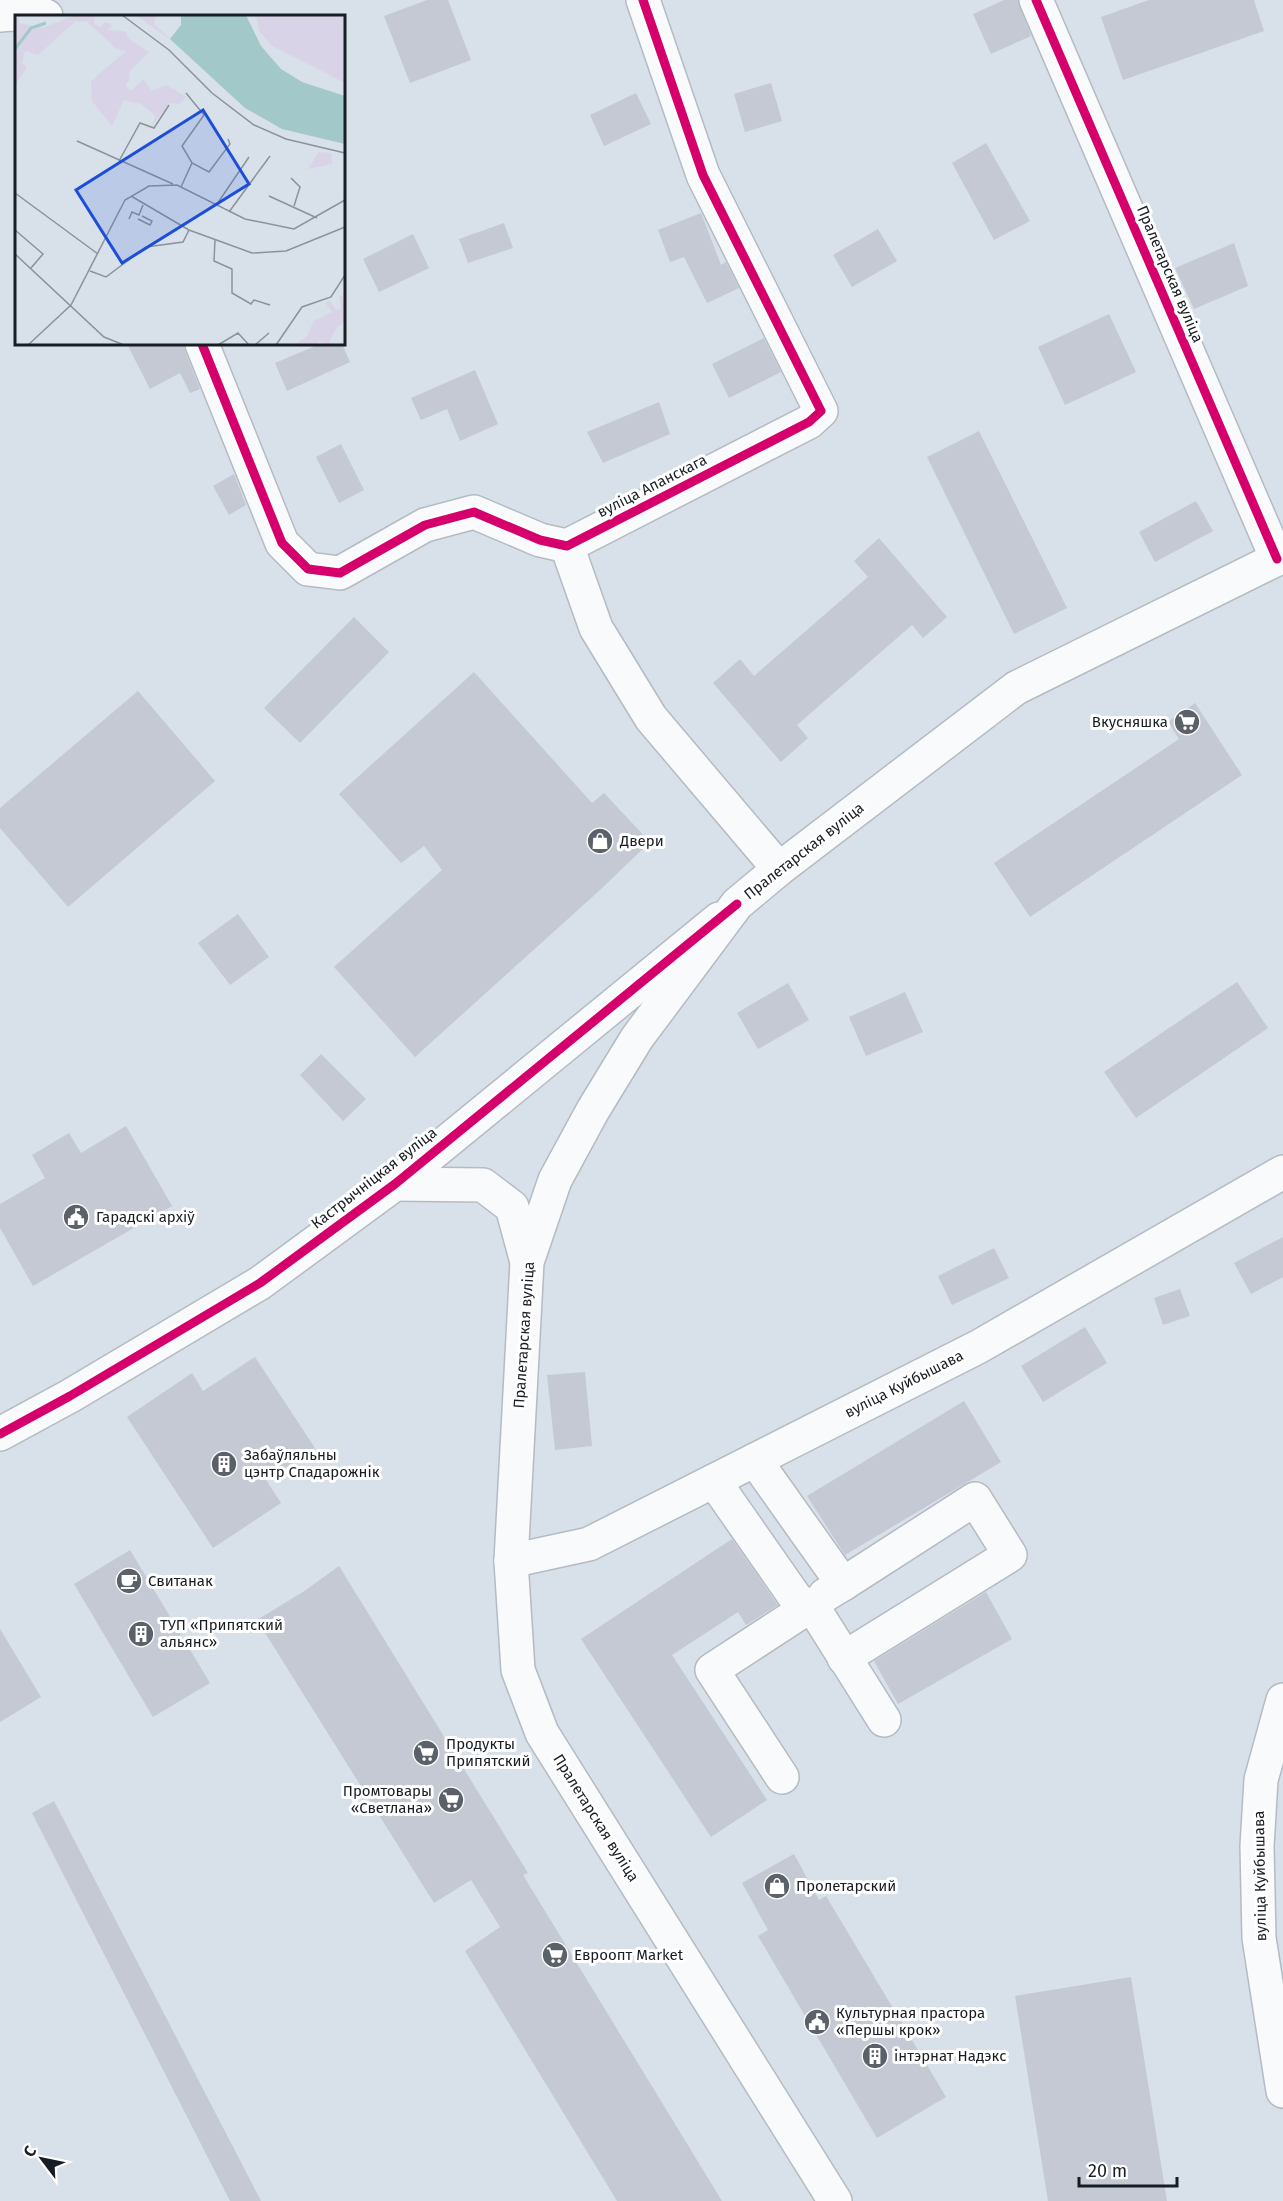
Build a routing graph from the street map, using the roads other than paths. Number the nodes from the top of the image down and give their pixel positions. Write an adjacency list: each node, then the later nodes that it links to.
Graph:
1 (644, 0): 6 (street, вуліца Апанскага)
2 (1036, 0): 7 (street, Пралетарская вуліца)
3 (0, 15): 4 (street)
4 (28, 15)
5 (202, 345): 6 (street)
6 (567, 546): 8 (street)
7 (1280, 558): 8 (street, Пралетарская вуліца)
8 (779, 869): 9 (street, Пралетарская вуліца)
9 (737, 904): 11 (street, Кастрычніцкая вуліца); 12 (street, Пралетарская вуліца)
10 (1283, 1172): 14 (street, вуліца Куйбышава)
11 (395, 1184): 12 (street); 13 (street, Кастрычніцкая вуліца)
12 (527, 1262): 16 (street, Пралетарская вуліца)
13 (0, 1434)
14 (755, 1460): 15 (street, вуліца Куйбышава); 17 (street)
15 (714, 1481): 16 (street, вуліца Куйбышава); 18 (street)
16 (511, 1561): 24 (street, Пралетарская вуліца)
17 (843, 1584): 18 (street); 19 (street)
18 (807, 1607): 19 (street); 22 (street)
19 (844, 1658): 21 (street)
20 (1283, 1700): 23 (street, вуліца Куйбышава)
21 (884, 1720)
22 (782, 1777)
23 (1283, 2091)
24 (835, 2201)

